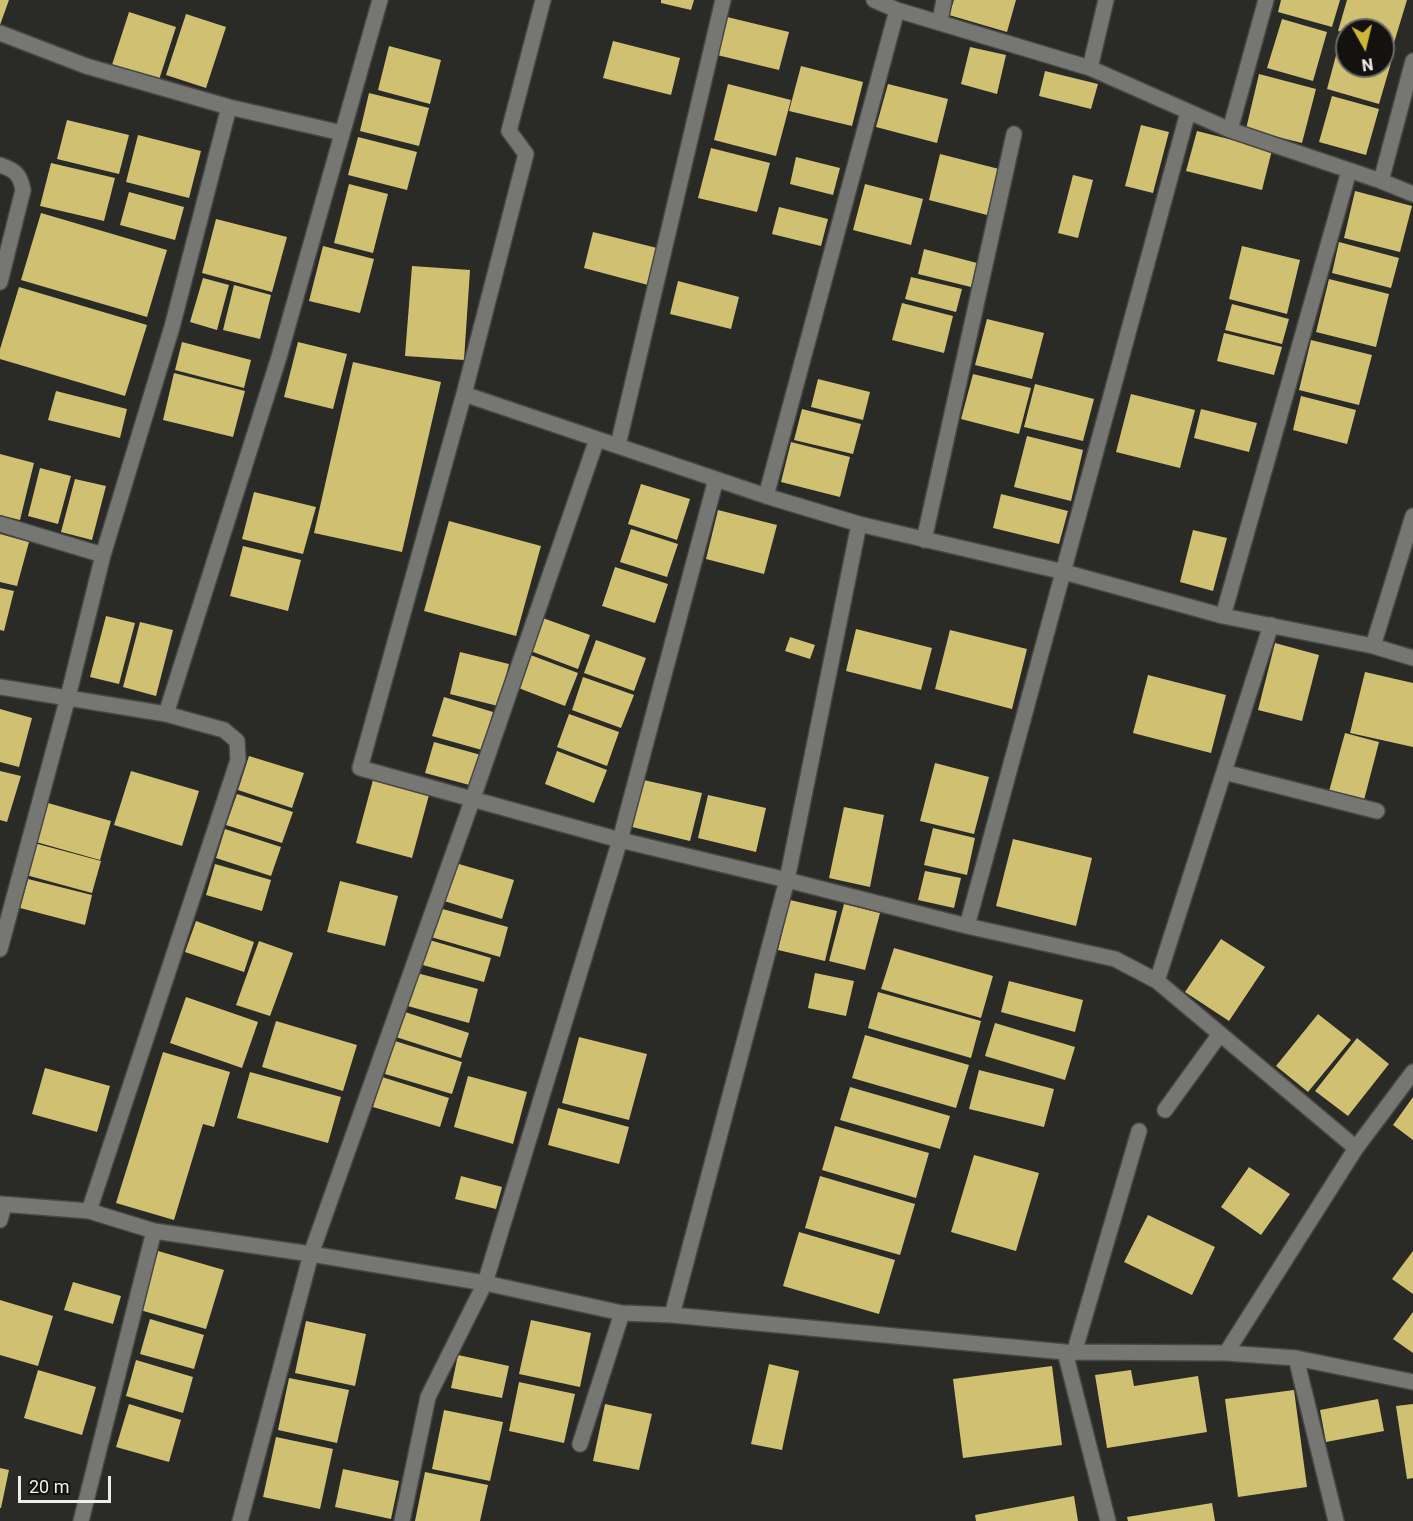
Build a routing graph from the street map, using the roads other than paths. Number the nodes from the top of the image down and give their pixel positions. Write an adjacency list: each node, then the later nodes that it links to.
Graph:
1 (380, 0): 16 (street)
2 (543, 0): 23 (street)
3 (723, 0): 25 (street)
4 (874, 0): 8 (street)
5 (944, 0): 9 (street)
6 (1106, 0): 12 (street)
7 (1266, 0): 15 (street)
8 (897, 10): 9 (street); 27 (street)
9 (939, 21): 12 (street)
10 (0, 33): 13 (street)
11 (1413, 61): 20 (street)
12 (1090, 68): 14 (street)
13 (230, 107): 16 (street); 32 (street)
14 (1188, 112): 15 (street); 33 (street)
15 (1230, 130): 19 (street)
16 (342, 133): 40 (street)
17 (1014, 134): 31 (street)
18 (0, 165): 22 (street)
19 (1349, 171): 20 (street); 34 (street)
20 (1381, 181): 21 (street)
21 (1413, 194)
22 (0, 282)
23 (464, 394): 24 (street); 42 (street)
24 (597, 439): 25 (street); 42 (street)
25 (618, 445): 26 (street)
26 (716, 479): 27 (street); 44 (street)
27 (766, 496): 30 (street)
28 (1413, 516): 36 (street)
29 (0, 524): 32 (street)
30 (859, 524): 31 (street); 45 (street)
31 (924, 540): 33 (street)
32 (104, 555): 39 (street)
33 (1064, 572): 34 (street); 46 (street)
34 (1223, 616): 35 (street)
35 (1271, 625): 36 (street); 41 (street)
36 (1373, 646): 37 (street)
37 (1413, 658)
38 (0, 687): 39 (street)
39 (68, 697): 40 (street); 47 (street)
40 (166, 714): 55 (street)
41 (1224, 772): 43 (street); 48 (street)
42 (472, 798): 44 (street); 58 (street)
43 (1377, 811)
44 (620, 840): 45 (street); 59 (street)
45 (787, 880): 46 (street); 61 (street)
46 (967, 926): 48 (street)
47 (0, 949)
48 (1157, 981): 49 (street)
49 (1220, 1034): 51 (street); 53 (street)
50 (1413, 1072): 53 (street)
51 (1165, 1110)
52 (1139, 1131): 62 (street)
53 (1356, 1148): 63 (street)
54 (2, 1204): 55 (street); 56 (street)
55 (89, 1211): 57 (street)
56 (0, 1220)
57 (154, 1231): 58 (street); 67 (street)
58 (311, 1254): 59 (street); 68 (street)
59 (485, 1283): 60 (street); 69 (street)
60 (622, 1312): 61 (street); 66 (street)
61 (672, 1316): 62 (street)
62 (1070, 1353): 63 (street); 70 (street)
63 (1226, 1353): 64 (street)
64 (1296, 1358): 65 (street); 71 (street)
65 (1413, 1382)
66 (580, 1444)
67 (81, 1521)
68 (240, 1521)
69 (402, 1521)
70 (1108, 1521)
71 (1335, 1521)

